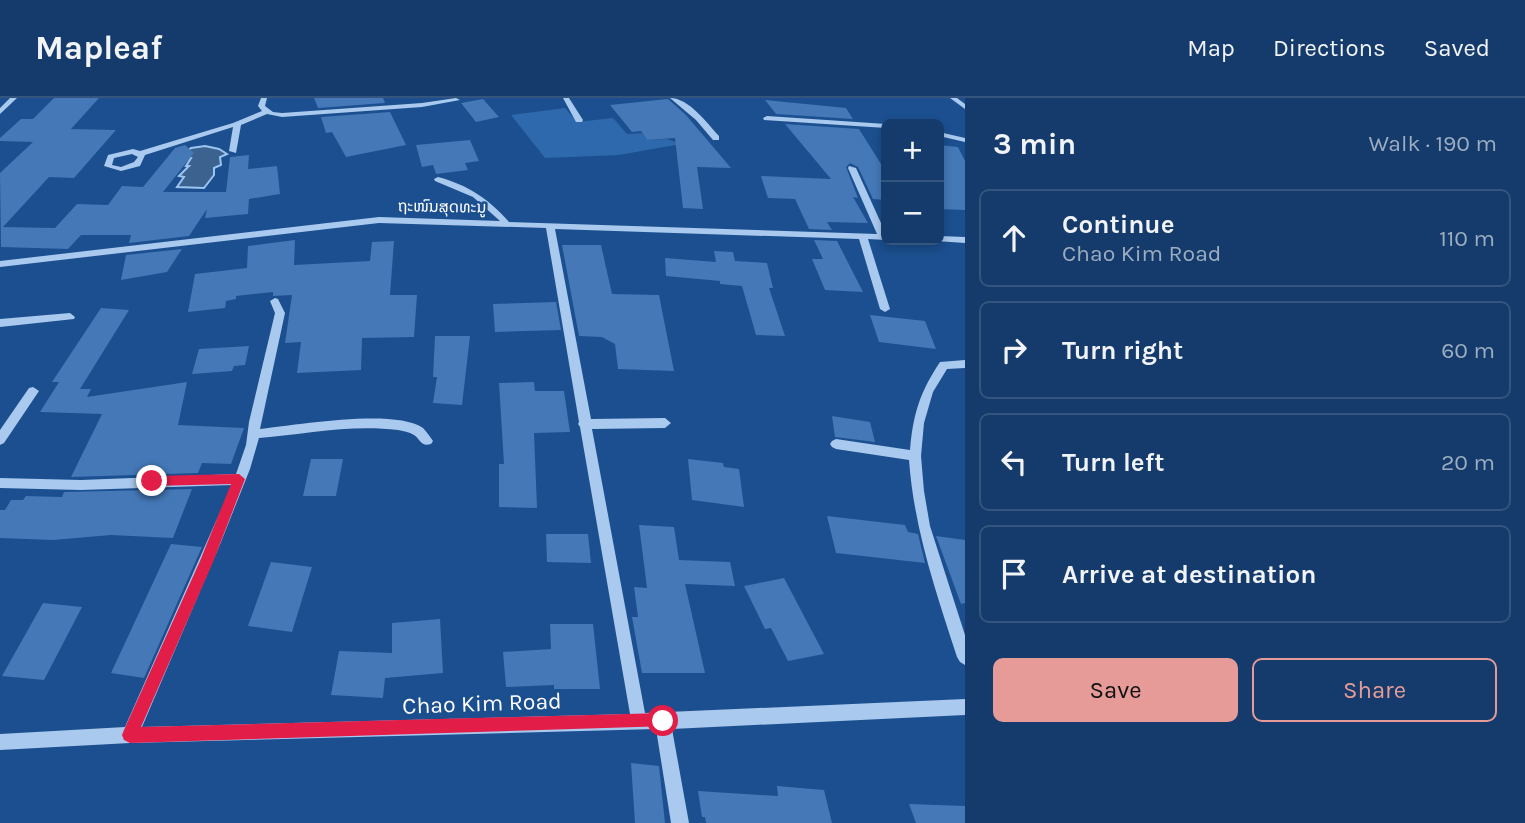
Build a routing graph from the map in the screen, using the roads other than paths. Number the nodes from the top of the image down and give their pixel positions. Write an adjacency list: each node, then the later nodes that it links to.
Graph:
1 (14, 98): 8 (street)
2 (264, 98): 9 (street)
3 (566, 98): 11 (street)
4 (673, 98): 15 (street)
5 (953, 98): 7 (street)
6 (457, 100): 9 (street)
7 (965, 107)
8 (0, 112)
9 (266, 112): 12 (street)
10 (767, 118): 13 (street)
11 (579, 120)
12 (237, 124): 17 (street); 18 (street)
13 (881, 126)
14 (944, 135): 16 (street)
15 (716, 138)
16 (965, 140)
17 (233, 151)
18 (140, 154)
19 (852, 168): 23 (street)
20 (438, 179): 21 (street)
21 (506, 223): 22 (street, ຖະໜົນສຸດທະນູ); 28 (street, ຖະໜົນສຸດທະນູ)
22 (550, 225): 24 (street, ຖະໜົນສຸດທະນູ); 36 (street)
23 (881, 231)
24 (863, 236): 25 (street, ຖະໜົນສຸດທະນູ); 30 (street)
25 (881, 237)
26 (944, 239): 27 (street)
27 (965, 240)
28 (0, 264)
29 (275, 301): 37 (street)
30 (885, 309)
31 (70, 317): 32 (street)
32 (0, 323)
33 (965, 364): 41 (street)
34 (33, 391): 38 (street)
35 (664, 423): 36 (street)
36 (584, 424): 47 (street)
37 (254, 434): 39 (street); 42 (street)
38 (0, 440)
39 (427, 442)
40 (836, 444): 41 (street)
41 (915, 457): 44 (street)
42 (239, 479): 43 (street); 48 (street)
43 (0, 482)
44 (965, 657)
45 (965, 707): 46 (street, Chao Kim Road)
46 (663, 721): 47 (street, Chao Kim Road); 50 (street)
47 (639, 722): 48 (street, Chao Kim Road)
48 (130, 735): 49 (street, Chao Kim Road)
49 (0, 742)
50 (680, 823)

